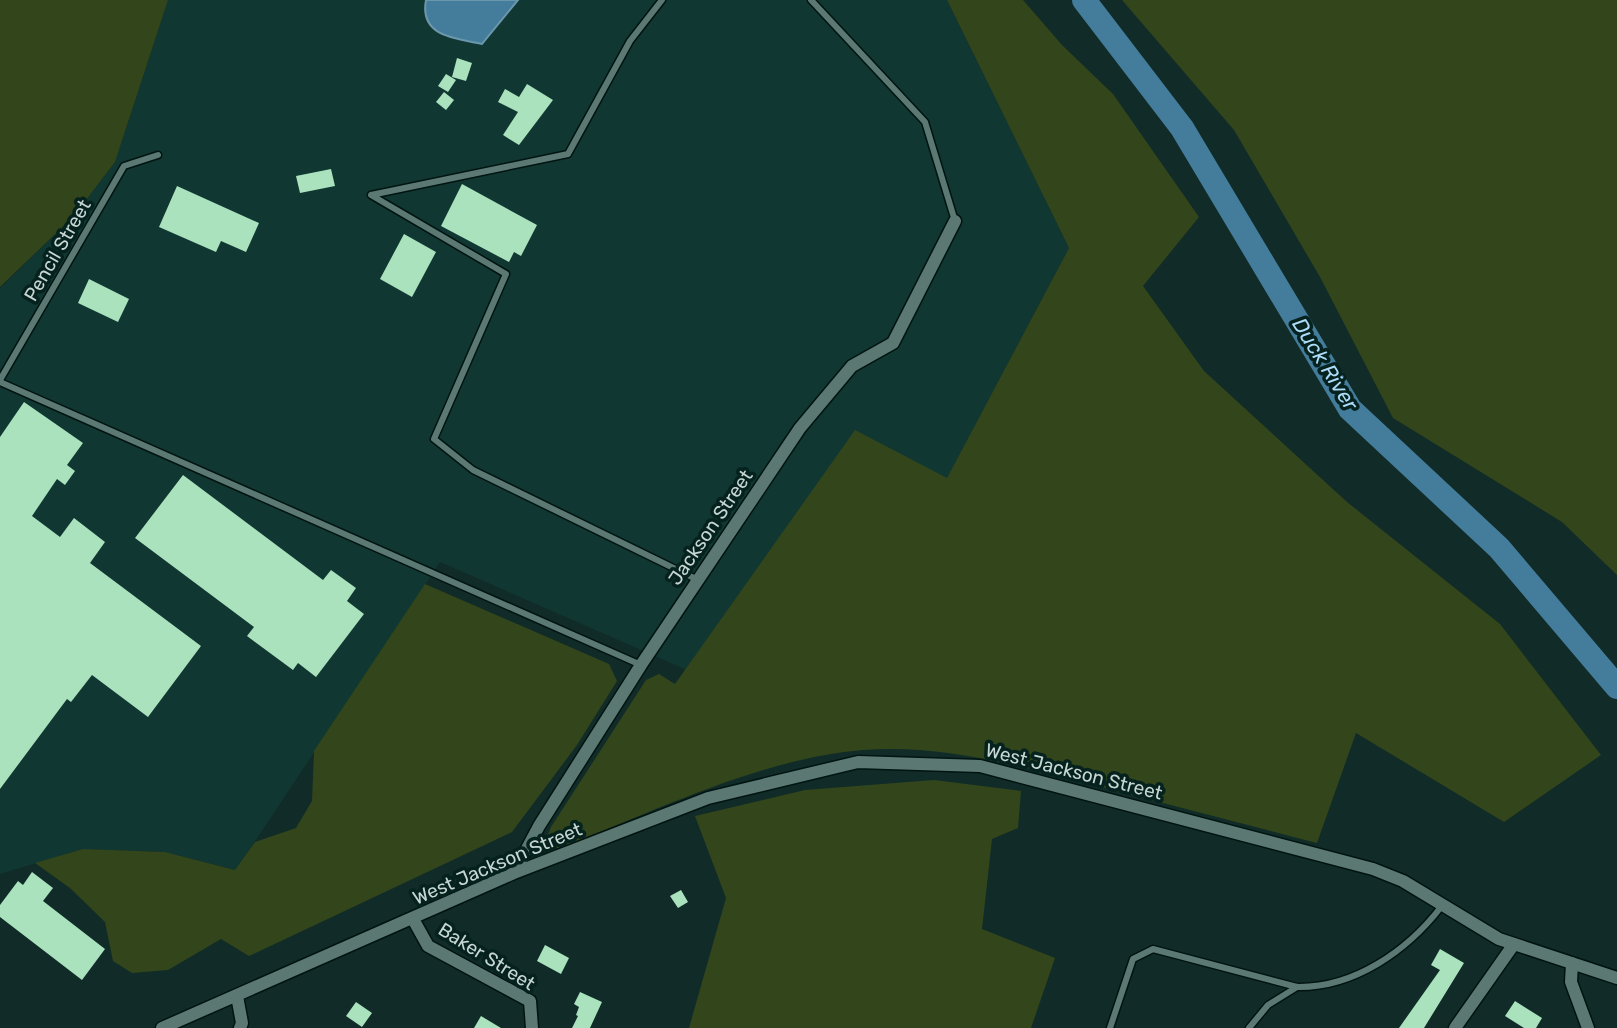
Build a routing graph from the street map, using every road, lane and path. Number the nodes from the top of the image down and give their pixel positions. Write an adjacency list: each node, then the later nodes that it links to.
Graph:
1 (662, 0): 6 (lane)
2 (811, 0): 4 (lane)
3 (158, 155): 5 (lane, Pencil Street)
4 (955, 221): 6 (street, Jackson Street)
5 (0, 381): 7 (lane)
6 (698, 580): 7 (street, Jackson Street)
7 (641, 664): 8 (street, Jackson Street)
8 (514, 873): 9 (street, West Jackson Street); 10 (street, West Jackson Street)
9 (1441, 906): 11 (street, West Jackson Street); 14 (lane)
10 (413, 919): 15 (street, West Jackson Street); 18 (street, Baker Street)
11 (1514, 944): 12 (street, West Jackson Street); 21 (street)
12 (1572, 963): 13 (street, West Jackson Street); 22 (street)
13 (1617, 978)
14 (1297, 987): 19 (lane); 20 (lane)
15 (237, 996): 16 (street, West Jackson Street); 17 (street)
16 (162, 1028)
17 (240, 1028)
18 (533, 1028)
19 (1110, 1028)
20 (1249, 1028)
21 (1455, 1028)
22 (1588, 1028)

